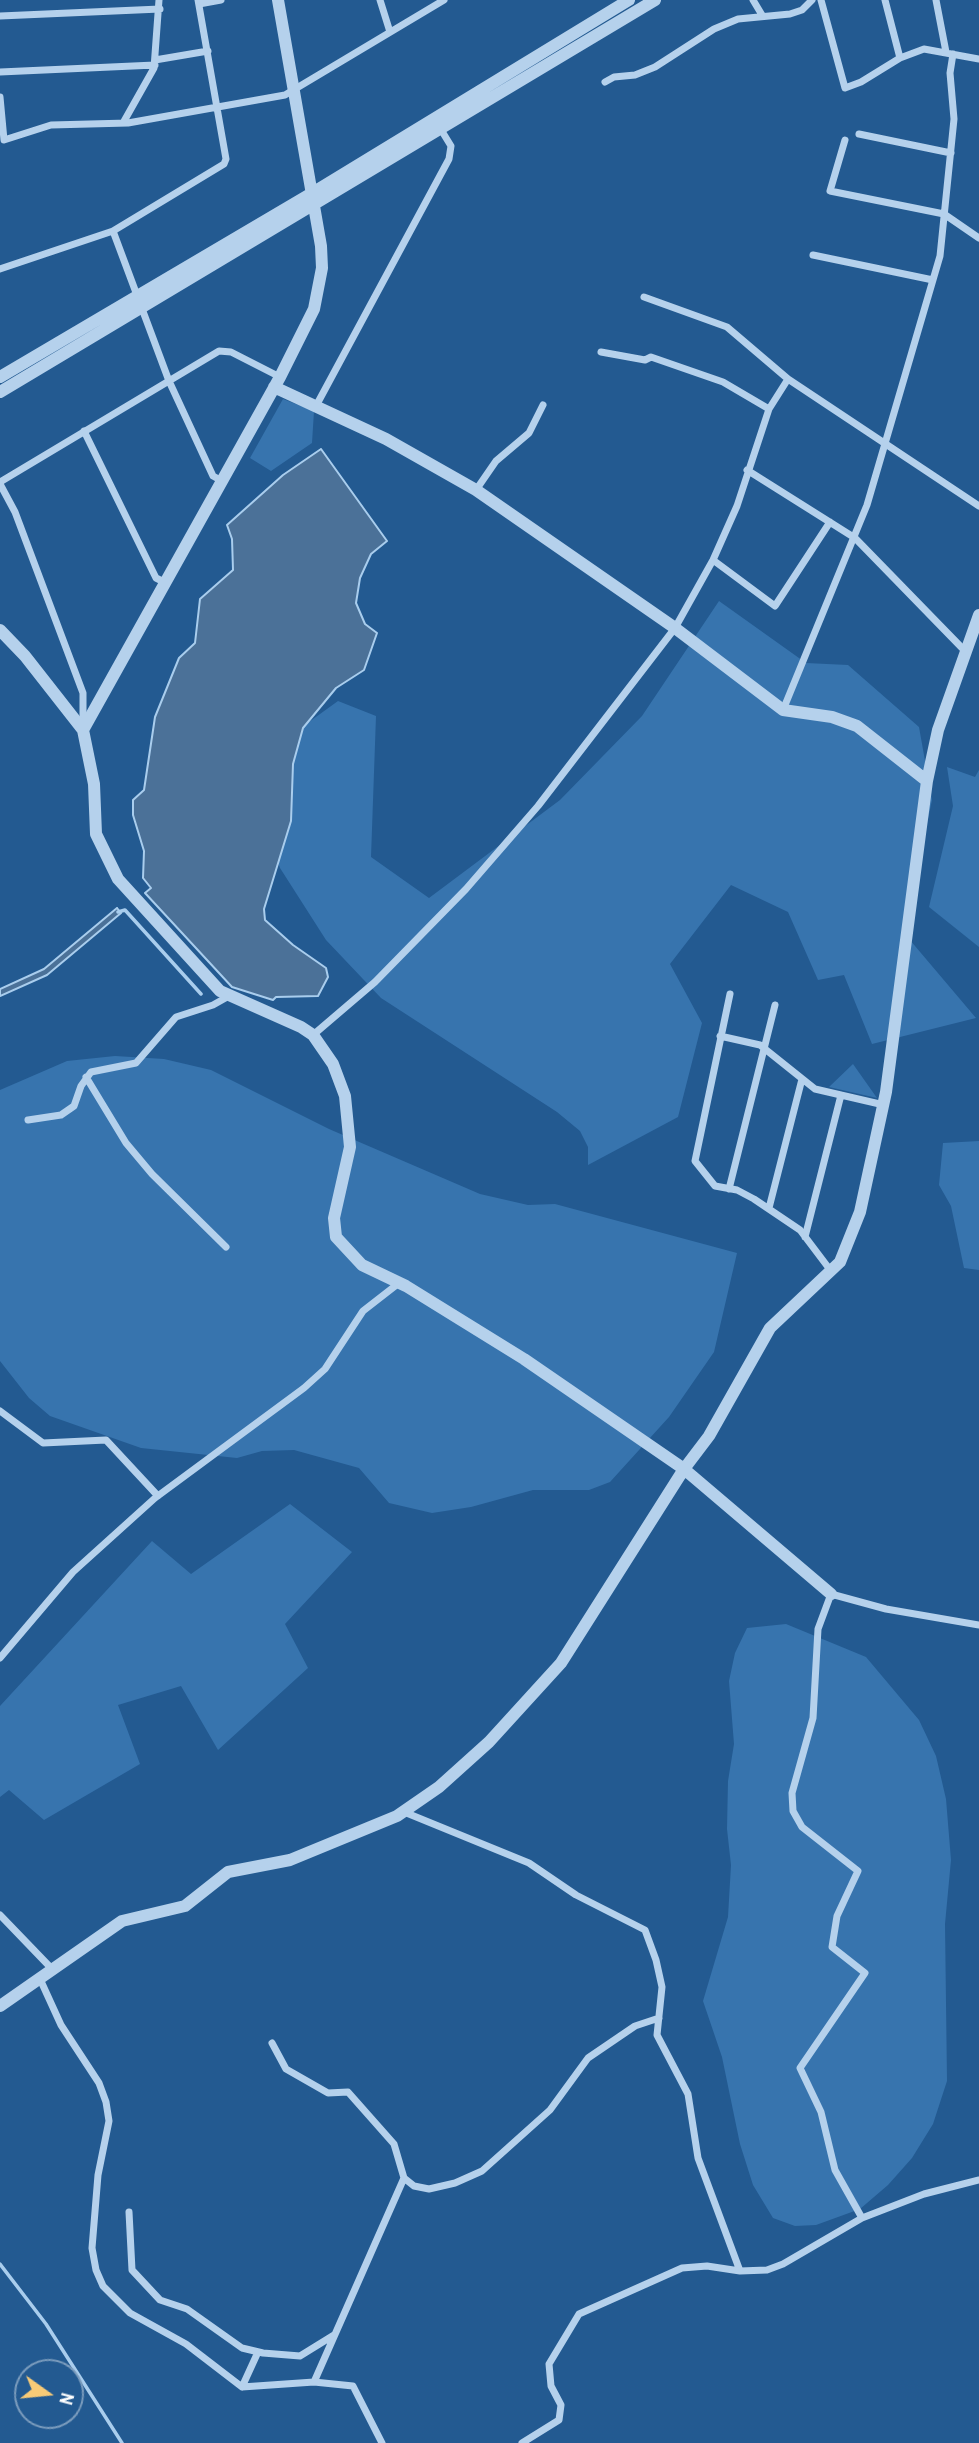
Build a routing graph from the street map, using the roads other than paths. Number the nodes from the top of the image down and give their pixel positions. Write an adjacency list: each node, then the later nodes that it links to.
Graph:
1 (159, 0): 14 (street)
2 (221, 0): 13 (street)
3 (278, 0): 25 (street)
4 (380, 0): 17 (street)
5 (444, 0): 17 (street)
6 (629, 0): 34 (street)
7 (654, 0): 30 (street)
8 (753, 0): 15 (street)
9 (813, 0): 15 (street)
10 (821, 0): 20 (street)
11 (884, 0): 20 (street)
12 (936, 0): 19 (street)
13 (198, 2): 18 (street)
14 (160, 9): 16 (street); 22 (street)
15 (762, 15): 24 (street)
16 (0, 16)
17 (390, 32): 25 (street)
18 (208, 51): 22 (street); 27 (street)
19 (950, 53): 20 (street); 21 (street); 33 (street)
20 (900, 58)
21 (979, 59)
22 (155, 62): 23 (street); 29 (street)
23 (0, 72)
24 (605, 82)
25 (293, 92): 27 (street); 34 (street)
26 (0, 97): 28 (street)
27 (218, 107): 29 (street); 36 (street)
28 (1, 116): 29 (street)
29 (123, 123)
30 (440, 128): 34 (street); 50 (street)
31 (859, 134): 33 (street)
32 (845, 140): 35 (street)
33 (951, 153): 35 (street)
34 (314, 197): 42 (street); 47 (street)
35 (944, 214): 37 (street); 40 (street)
36 (113, 231): 39 (street); 42 (street)
37 (979, 239)
38 (813, 255): 40 (street)
39 (0, 269)
40 (933, 280): 53 (street)
41 (644, 296): 45 (street)
42 (139, 301): 44 (street); 46 (street); 48 (street)
43 (601, 352): 51 (street)
44 (0, 377)
45 (788, 379): 51 (street); 53 (street)
46 (169, 381): 47 (street); 52 (street); 55 (street)
47 (277, 382): 50 (street); 55 (street)
48 (0, 392)
49 (543, 405): 57 (street)
50 (316, 406): 57 (street)
51 (769, 409): 54 (street)
52 (84, 431): 56 (street); 62 (street)
53 (887, 442): 58 (street); 60 (street)
54 (747, 470): 59 (street); 61 (street)
55 (222, 481): 62 (street)
56 (0, 483): 68 (street)
57 (476, 490): 64 (street)
58 (979, 506)
59 (830, 522): 60 (street); 61 (street)
60 (855, 538): 66 (street); 67 (street)
61 (713, 560): 64 (street)
62 (166, 583): 68 (street)
63 (979, 615): 66 (street)
64 (675, 628): 67 (street); 73 (street)
65 (0, 630): 68 (street)
66 (965, 651): 69 (street)
67 (783, 710): 69 (street)
68 (83, 730): 71 (street)
69 (928, 781): 79 (street)
70 (730, 994): 74 (street)
71 (229, 996): 73 (street); 76 (street)
72 (775, 1005): 75 (street)
73 (313, 1035): 86 (street)
74 (720, 1036): 75 (street); 81 (street)
75 (764, 1048): 77 (street); 81 (street)
76 (86, 1077): 80 (street); 84 (street)
77 (802, 1079): 78 (street); 82 (street)
78 (841, 1095): 79 (street); 83 (street)
79 (884, 1105): 85 (street)
80 (28, 1120)
81 (729, 1189): 82 (street)
82 (769, 1208): 83 (street)
83 (805, 1237): 85 (street)
84 (226, 1247)
85 (831, 1271): 88 (street)
86 (400, 1283): 88 (street); 89 (street)
87 (0, 1411): 89 (street)
88 (684, 1469): 90 (street); 93 (street)
89 (158, 1496): 92 (street)
90 (831, 1594): 91 (street); 103 (street)
91 (979, 1625)
92 (0, 1658)
93 (403, 1811): 95 (street); 98 (street)
94 (0, 1915): 95 (street)
95 (54, 1970): 96 (street)
96 (40, 1979): 97 (street); 108 (street)
97 (0, 2006)
98 (659, 2018): 100 (street); 104 (street)
99 (272, 2043): 100 (street)
100 (404, 2178): 105 (street)
101 (979, 2180): 103 (street)
102 (129, 2212): 106 (street)
103 (862, 2218): 104 (street)
104 (740, 2272): 110 (street)
105 (334, 2335): 106 (street); 107 (street)
106 (258, 2352): 108 (street)
107 (314, 2382): 108 (street); 109 (street)
108 (242, 2387)
109 (382, 2443)
110 (522, 2443)

